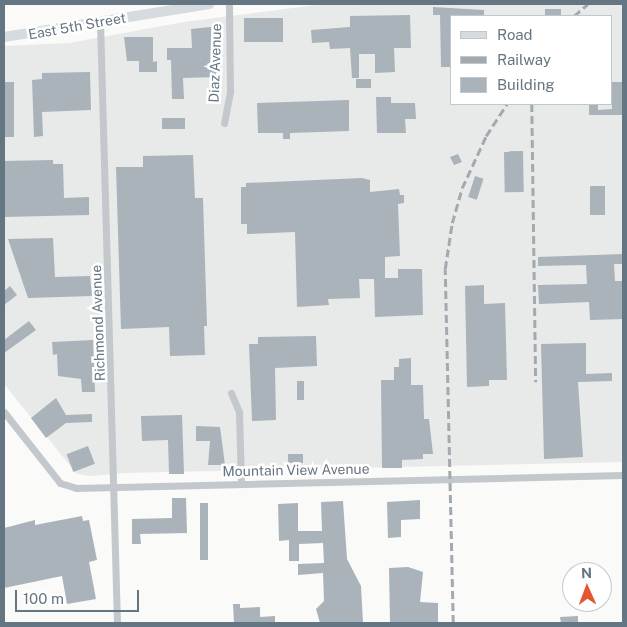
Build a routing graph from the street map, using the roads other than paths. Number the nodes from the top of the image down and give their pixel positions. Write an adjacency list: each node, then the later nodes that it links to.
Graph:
1 (209, 4): 3 (main road, East 5th Street)
2 (229, 4): 5 (street, Diaz Avenue)
3 (100, 22): 4 (main road, East 5th Street); 10 (street, Richmond Avenue)
4 (4, 37)
5 (224, 123)
6 (231, 394): 9 (street)
7 (4, 412): 10 (street, Mountain View Avenue)
8 (623, 475): 9 (street, Mountain View Avenue)
9 (241, 483): 10 (street, Mountain View Avenue)
10 (113, 487): 11 (street, Richmond Avenue)
11 (117, 623)

